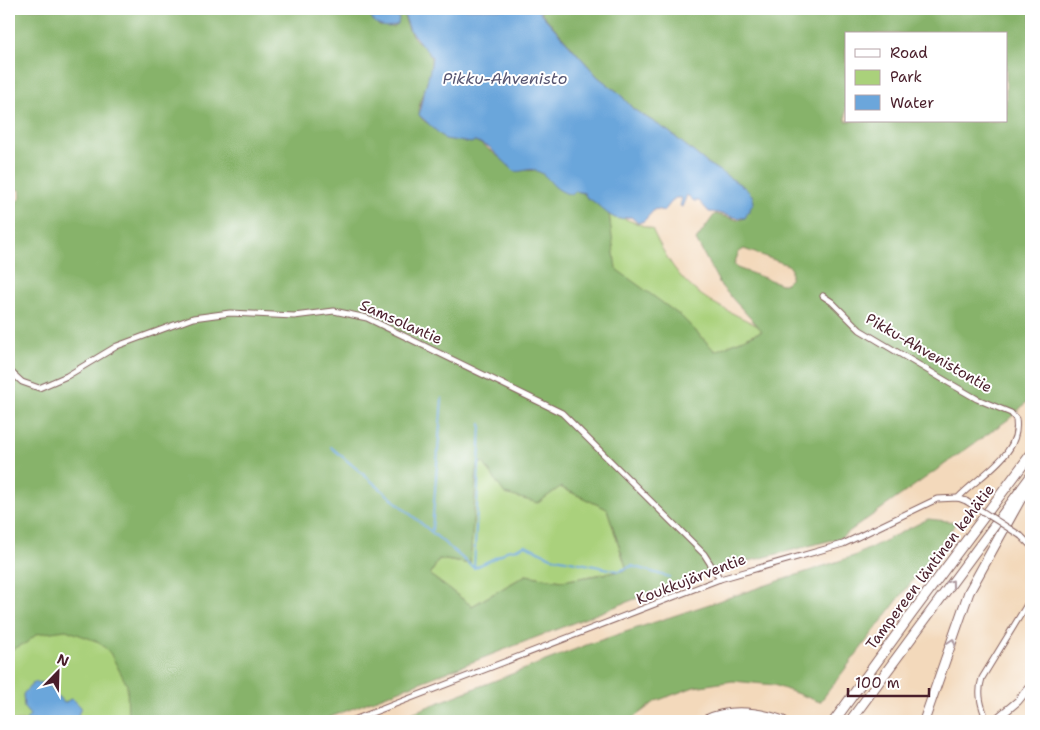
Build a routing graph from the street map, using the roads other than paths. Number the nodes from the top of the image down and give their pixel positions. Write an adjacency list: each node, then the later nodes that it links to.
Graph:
1 (823, 296): 6 (street, Pikku-Ahvenistontie)
2 (9, 370): 8 (street, Samsolantie)
3 (1031, 454): 14 (highway, Tampereen läntinen kehätie)
4 (1031, 476): 15 (highway, Tampereen läntinen kehätie, one-way to 4)
5 (1031, 481): 16 (highway, one-way to 5)
6 (958, 498): 7 (street, Koukkujärventie, bridge); 8 (street, Koukkujärventie)
7 (1031, 546)
8 (720, 579): 11 (street, Koukkujärventie)
9 (1031, 598): 17 (street)
10 (1031, 685): 18 (street)
11 (351, 721)
12 (704, 721): 13 (highway)
13 (783, 721)
14 (834, 721)
15 (850, 721)
16 (924, 721)
17 (987, 721)
18 (994, 721)

